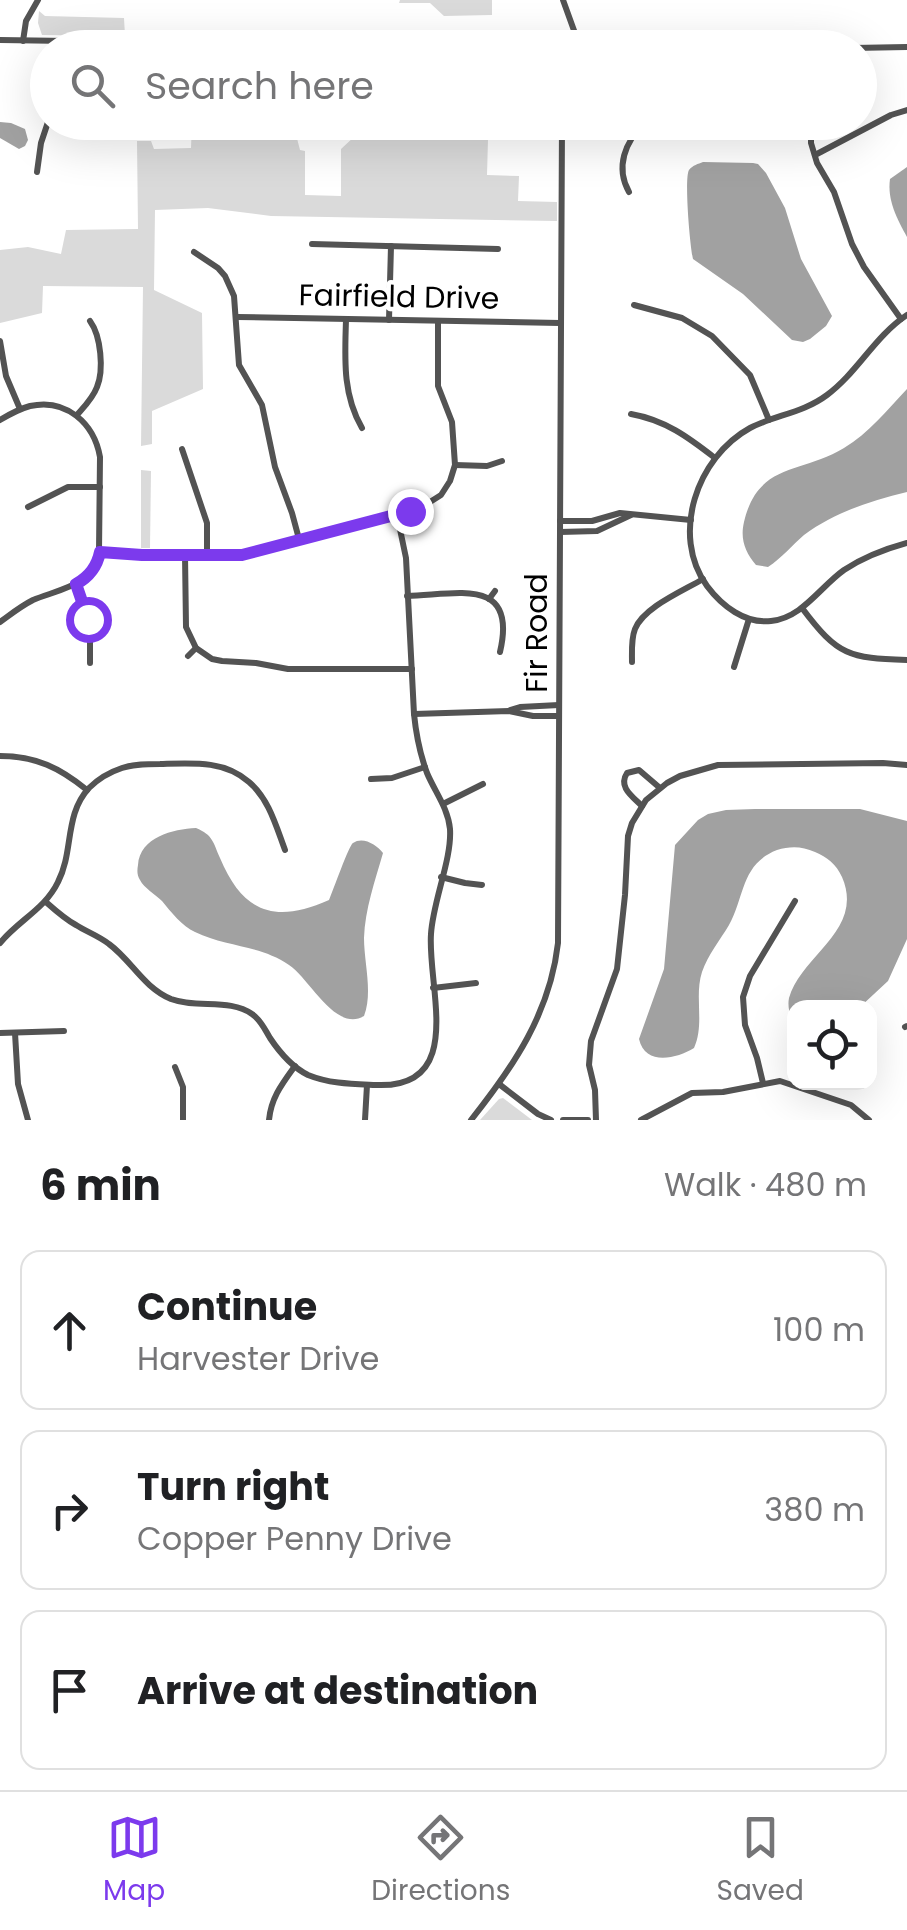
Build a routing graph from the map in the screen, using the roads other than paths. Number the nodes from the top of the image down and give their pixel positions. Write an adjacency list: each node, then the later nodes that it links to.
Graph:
1 (38, 0): 6 (street)
2 (563, 0): 3 (street); 4 (street)
3 (562, 30)
4 (574, 30)
5 (0, 40): 6 (street)
6 (23, 40): 7 (street)
7 (30, 41)
8 (907, 47): 9 (street)
9 (877, 48)
10 (907, 110): 11 (street)
11 (877, 122)
12 (42, 140): 18 (street)
13 (562, 140): 31 (street, Fir Road)
14 (631, 140): 19 (street)
15 (811, 140): 17 (street)
16 (844, 140): 17 (street)
17 (815, 155): 26 (street)
18 (37, 172)
19 (629, 192)
20 (312, 244): 21 (street)
21 (391, 246): 22 (street); 28 (street)
22 (498, 249)
23 (194, 252): 25 (street)
24 (634, 305): 37 (street)
25 (238, 317): 27 (street, Fairfield Drive); 50 (street)
26 (904, 317): 37 (street)
27 (346, 319): 28 (street, Fairfield Drive); 38 (street)
28 (389, 320): 29 (street, Fairfield Drive)
29 (438, 321): 31 (street, Fairfield Drive); 42 (street)
30 (90, 322): 35 (street)
31 (560, 323): 48 (street, Fir Road)
32 (0, 341): 33 (street)
33 (20, 409): 35 (street); 36 (street)
34 (631, 414): 40 (street)
35 (77, 416): 43 (street)
36 (0, 420)
37 (769, 420): 40 (street)
38 (362, 428)
39 (182, 449): 54 (street)
40 (715, 458): 47 (street)
41 (502, 461): 42 (street)
42 (455, 465): 46 (street)
43 (100, 486): 44 (street); 52 (street)
44 (28, 507)
45 (632, 514): 47 (street); 48 (street); 49 (street)
46 (397, 515): 50 (street); 58 (street)
47 (691, 520): 55 (street)
48 (560, 521): 49 (street, Fir Road)
49 (560, 532): 71 (street, Fir Road)
50 (299, 539): 54 (street)
51 (907, 543): 60 (street)
52 (100, 552): 53 (street); 56 (street)
53 (184, 555): 54 (street); 63 (street)
54 (208, 555)
55 (703, 580): 61 (street); 67 (street)
56 (76, 584): 62 (street); 68 (street)
57 (495, 591): 59 (street)
58 (407, 596): 59 (street); 70 (street)
59 (489, 599): 64 (street)
60 (802, 608): 61 (street); 66 (street)
61 (749, 619): 69 (street)
62 (0, 622)
63 (196, 648): 65 (street); 70 (street)
64 (500, 652)
65 (188, 656)
66 (907, 660)
67 (632, 662)
68 (90, 663)
69 (734, 667)
70 (412, 669): 73 (street)
71 (559, 705): 72 (street); 74 (street, Fir Road)
72 (508, 711): 73 (street); 74 (street)
73 (414, 714): 77 (street)
74 (559, 716): 98 (street, Fir Road)
75 (0, 756): 81 (street)
76 (907, 765): 80 (street)
77 (425, 767): 78 (street); 82 (street)
78 (371, 779)
79 (483, 784): 82 (street)
80 (660, 788): 83 (street); 83 (street)
81 (87, 790): 84 (street); 88 (street)
82 (443, 804): 85 (street)
83 (642, 806): 107 (street)
84 (285, 850)
85 (441, 877): 86 (street); 91 (street)
86 (482, 884)
87 (794, 901): 97 (street)
88 (46, 902): 89 (street); 95 (street)
89 (0, 943)
90 (476, 983): 91 (street)
91 (434, 988): 99 (street)
92 (64, 1030): 93 (street)
93 (15, 1032): 94 (street); 100 (street)
94 (0, 1033)
95 (295, 1066): 99 (street); 102 (street)
96 (174, 1067): 101 (street)
97 (763, 1083): 108 (street); 109 (street)
98 (499, 1084): 104 (street, Fir Road); 105 (street)
99 (367, 1085): 103 (street)
100 (28, 1120)
101 (183, 1120)
102 (269, 1120)
103 (366, 1120)
104 (471, 1120)
105 (550, 1120)
106 (563, 1120): 107 (street)
107 (592, 1120)
108 (640, 1120)
109 (869, 1120)

